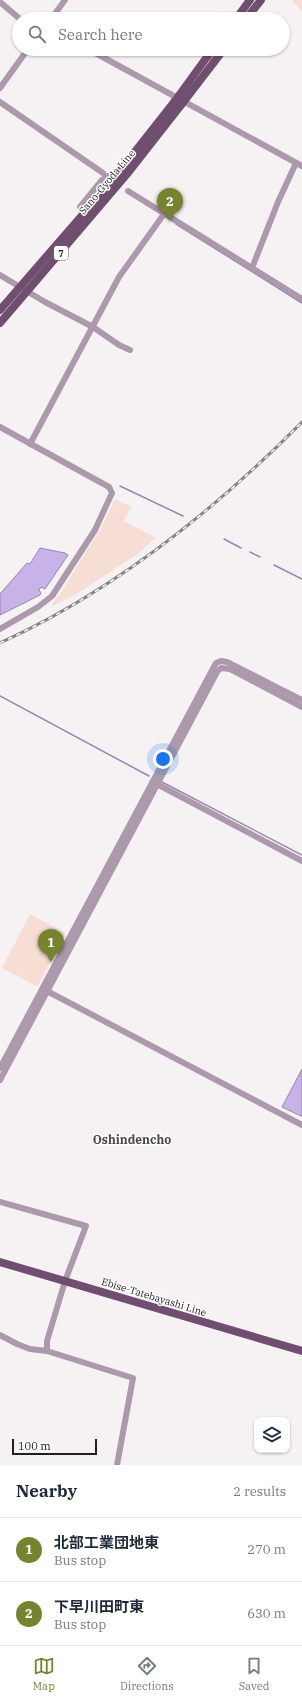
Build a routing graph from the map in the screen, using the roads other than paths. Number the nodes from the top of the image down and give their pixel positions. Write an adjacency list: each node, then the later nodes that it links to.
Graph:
1 (65, 0): 6 (street)
2 (250, 0): 7 (main road)
3 (261, 0): 8 (main road)
4 (0, 2): 5 (street)
5 (12, 12)
6 (56, 12)
7 (241, 12)
8 (252, 12)
9 (23, 56): 14 (street)
10 (101, 56): 17 (street)
11 (212, 56): 13 (main road, Sano-Gyoda Line / 7)
12 (215, 56): 13 (main road, Sano-Gyoda Line / 7)
13 (211, 59): 16 (main road, Sano-Gyoda Line / 7, bridge)
14 (0, 88)
15 (0, 102): 18 (street)
16 (178, 103): 18 (main road, Sano-Gyoda Line / 7); 25 (main road, Sano-Gyoda Line / 7)
17 (299, 164): 22 (street)
18 (106, 178): 20 (street); 24 (main road, Sano-Gyoda Line / 7)
19 (128, 191): 21 (street)
20 (80, 206)
21 (164, 214): 22 (street); 29 (street)
22 (252, 268): 26 (street)
23 (0, 275): 24 (street)
24 (20, 286): 25 (street); 27 (main road, Sano-Gyoda Line / 7)
25 (28, 291): 28 (main road, Sano-Gyoda Line / 7); 29 (street)
26 (302, 299)
27 (0, 310)
28 (0, 323)
29 (93, 327): 30 (street); 32 (street)
30 (130, 350)
31 (0, 427): 32 (street)
32 (30, 444): 33 (street)
33 (0, 629)
34 (302, 700): 36 (street)
35 (302, 707): 36 (street)
36 (155, 783): 37 (street); 38 (street)
37 (302, 861)
38 (45, 990): 39 (street); 40 (street); 41 (street)
39 (0, 1068)
40 (0, 1080)
41 (302, 1125)
42 (0, 1202): 44 (street)
43 (0, 1262): 44 (main road, Ebise-Tatebayashi Line)
44 (66, 1281): 46 (street); 47 (main road, Ebise-Tatebayashi Line)
45 (0, 1335): 46 (street)
46 (47, 1351): 48 (street)
47 (302, 1352)
48 (117, 1465)

